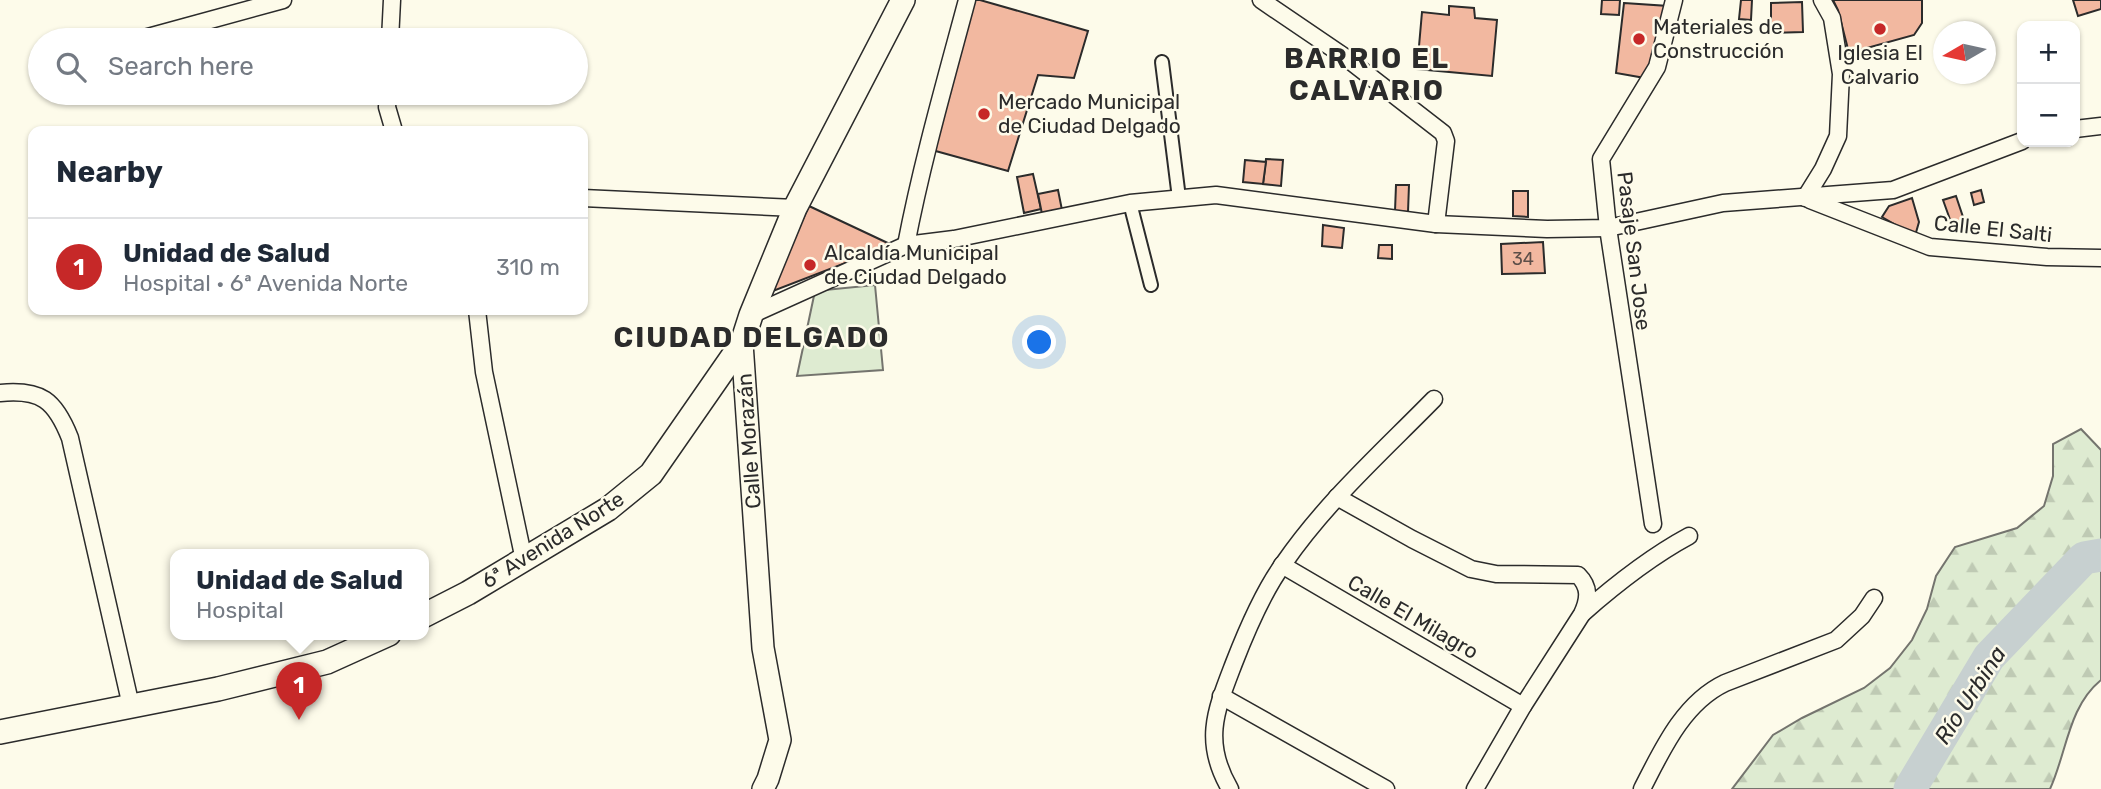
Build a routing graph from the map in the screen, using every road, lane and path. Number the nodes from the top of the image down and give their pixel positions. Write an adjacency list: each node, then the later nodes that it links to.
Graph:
1 (283, 0): 8 (street)
2 (392, 0): 9 (street)
3 (903, 0): 20 (main road, Calle Morazán)
4 (967, 0): 23 (street)
5 (1261, 0): 21 (street)
6 (1674, 0): 22 (street, Pasaje San Jose)
7 (1822, 0): 18 (street)
8 (181, 28)
9 (391, 28)
10 (1162, 62): 17 (street)
11 (387, 105): 12 (street)
12 (393, 126)
13 (2101, 126): 14 (street)
14 (2080, 128)
15 (2017, 143): 18 (street)
16 (588, 198): 20 (street)
17 (1179, 198): 19 (street); 21 (street)
18 (1804, 198): 22 (street); 24 (street, Calle El Salti)
19 (1130, 203): 23 (street); 25 (street)
20 (795, 208): 27 (main road, Calle Morazán)
21 (1436, 224): 22 (street)
22 (1608, 228): 32 (street, Pasaje San Jose)
23 (906, 245): 27 (street)
24 (2101, 258)
25 (1151, 285)
26 (478, 315): 34 (street)
27 (751, 315): 28 (main road, Calle Morazán)
28 (742, 343): 34 (main road, 6ª Avenida Norte); 44 (street, Calle Morazán)
29 (0, 393): 41 (street)
30 (1434, 399): 31 (street)
31 (1337, 496): 35 (street); 38 (street)
32 (1653, 524)
33 (1689, 536): 38 (street)
34 (524, 560): 37 (main road, 6ª Avenida Norte)
35 (1282, 565): 40 (street); 42 (street, Calle El Milagro)
36 (1874, 598): 48 (street)
37 (429, 613)
38 (1582, 614): 42 (street)
39 (376, 640): 41 (main road)
40 (1221, 696): 45 (street); 46 (street)
41 (131, 706): 43 (main road)
42 (1523, 706): 47 (street)
43 (0, 732)
44 (763, 789)
45 (1230, 789)
46 (1386, 789)
47 (1475, 789)
48 (1642, 789)

